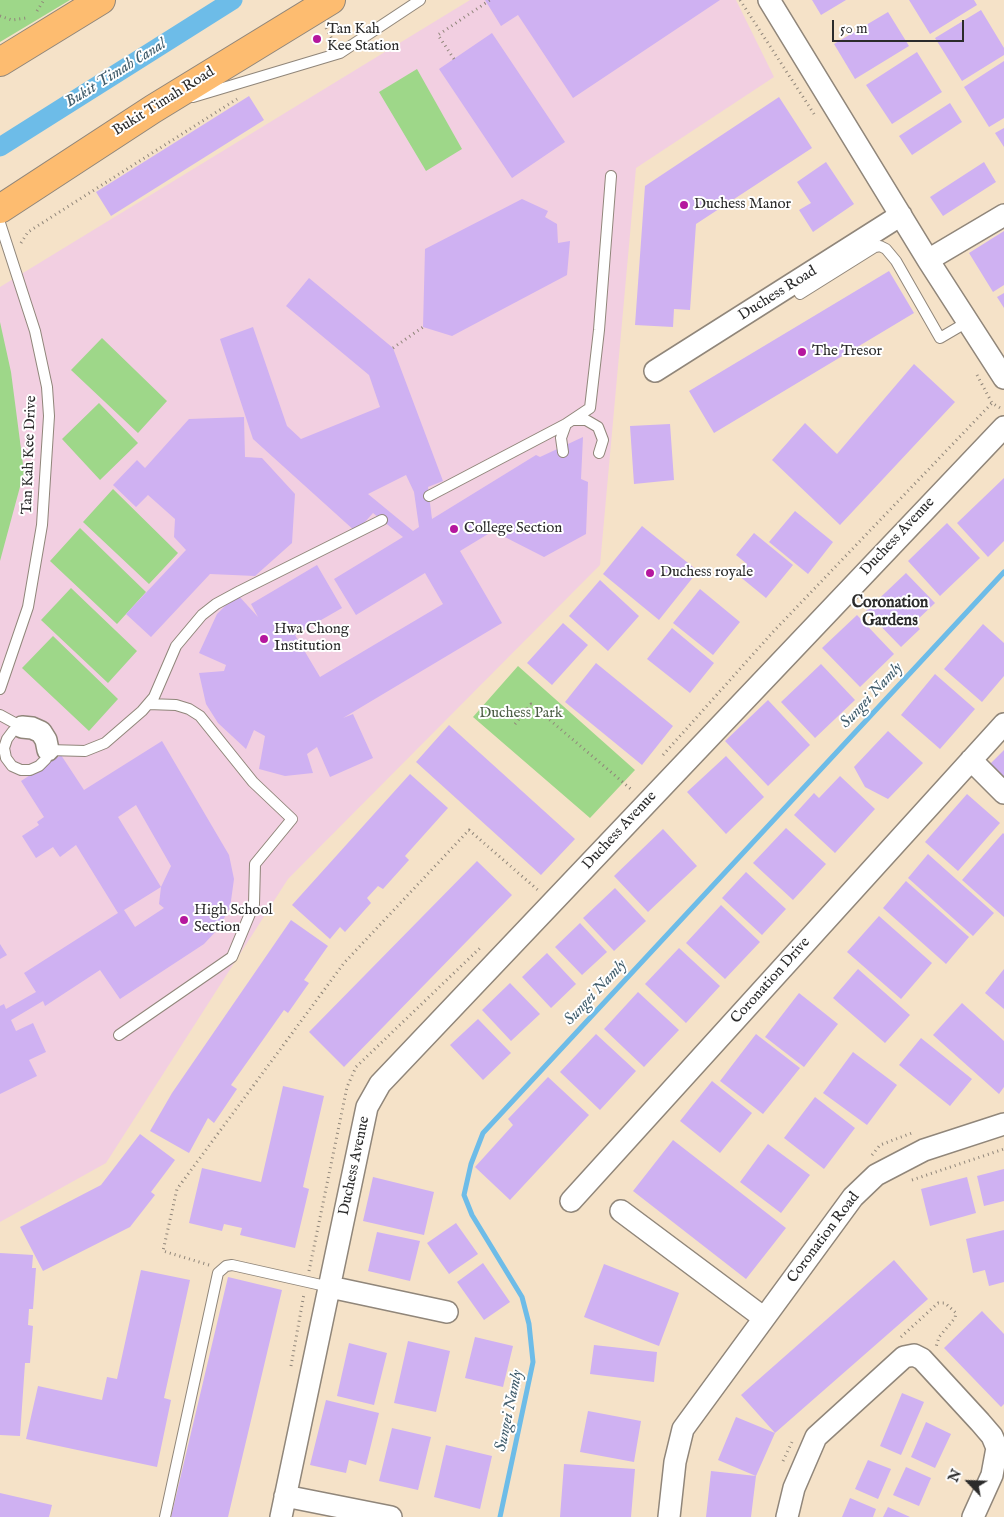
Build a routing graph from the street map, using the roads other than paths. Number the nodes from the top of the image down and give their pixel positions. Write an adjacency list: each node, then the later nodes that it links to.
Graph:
1 (101, 0): 5 (highway)
2 (331, 0): 6 (highway, Bukit Timah Road)
3 (420, 0): 6 (lane)
4 (769, 0): 9 (street)
5 (0, 62)
6 (153, 109): 8 (highway, Bukit Timah Road)
7 (612, 176): 17 (lane)
8 (0, 209)
9 (901, 215): 12 (street); 13 (street, Duchess Road)
10 (1004, 215): 12 (street)
11 (0, 223): 23 (lane, Tan Kah Kee Drive)
12 (928, 260): 14 (street)
13 (795, 284): 14 (lane); 15 (street, Duchess Road)
14 (970, 321): 16 (street)
15 (654, 371)
16 (1004, 378)
17 (569, 422): 19 (lane); 20 (lane); 21 (lane)
18 (1004, 427): 36 (street, Duchess Avenue)
19 (563, 452)
20 (599, 453)
21 (429, 496)
22 (382, 520): 24 (lane)
23 (0, 689)
24 (148, 704): 28 (lane); 32 (lane)
25 (0, 715): 27 (lane)
26 (1004, 724): 30 (street, Coronation Drive)
27 (22, 727): 28 (street); 29 (lane)
28 (48, 750): 29 (lane)
29 (3, 756)
30 (971, 760): 31 (street); 34 (street, Coronation Drive)
31 (1004, 793)
32 (118, 1035)
33 (1004, 1124): 38 (street, Coronation Road)
34 (571, 1201)
35 (621, 1211): 38 (street)
36 (330, 1287): 37 (street); 39 (street, Duchess Avenue); 40 (lane)
37 (447, 1312)
38 (764, 1318): 43 (street, Coronation Road)
39 (285, 1496): 41 (street, Duchess Avenue); 42 (street)
40 (165, 1517)
41 (281, 1517)
42 (391, 1517)
43 (669, 1517)
44 (787, 1517): 45 (street)
45 (973, 1517)

